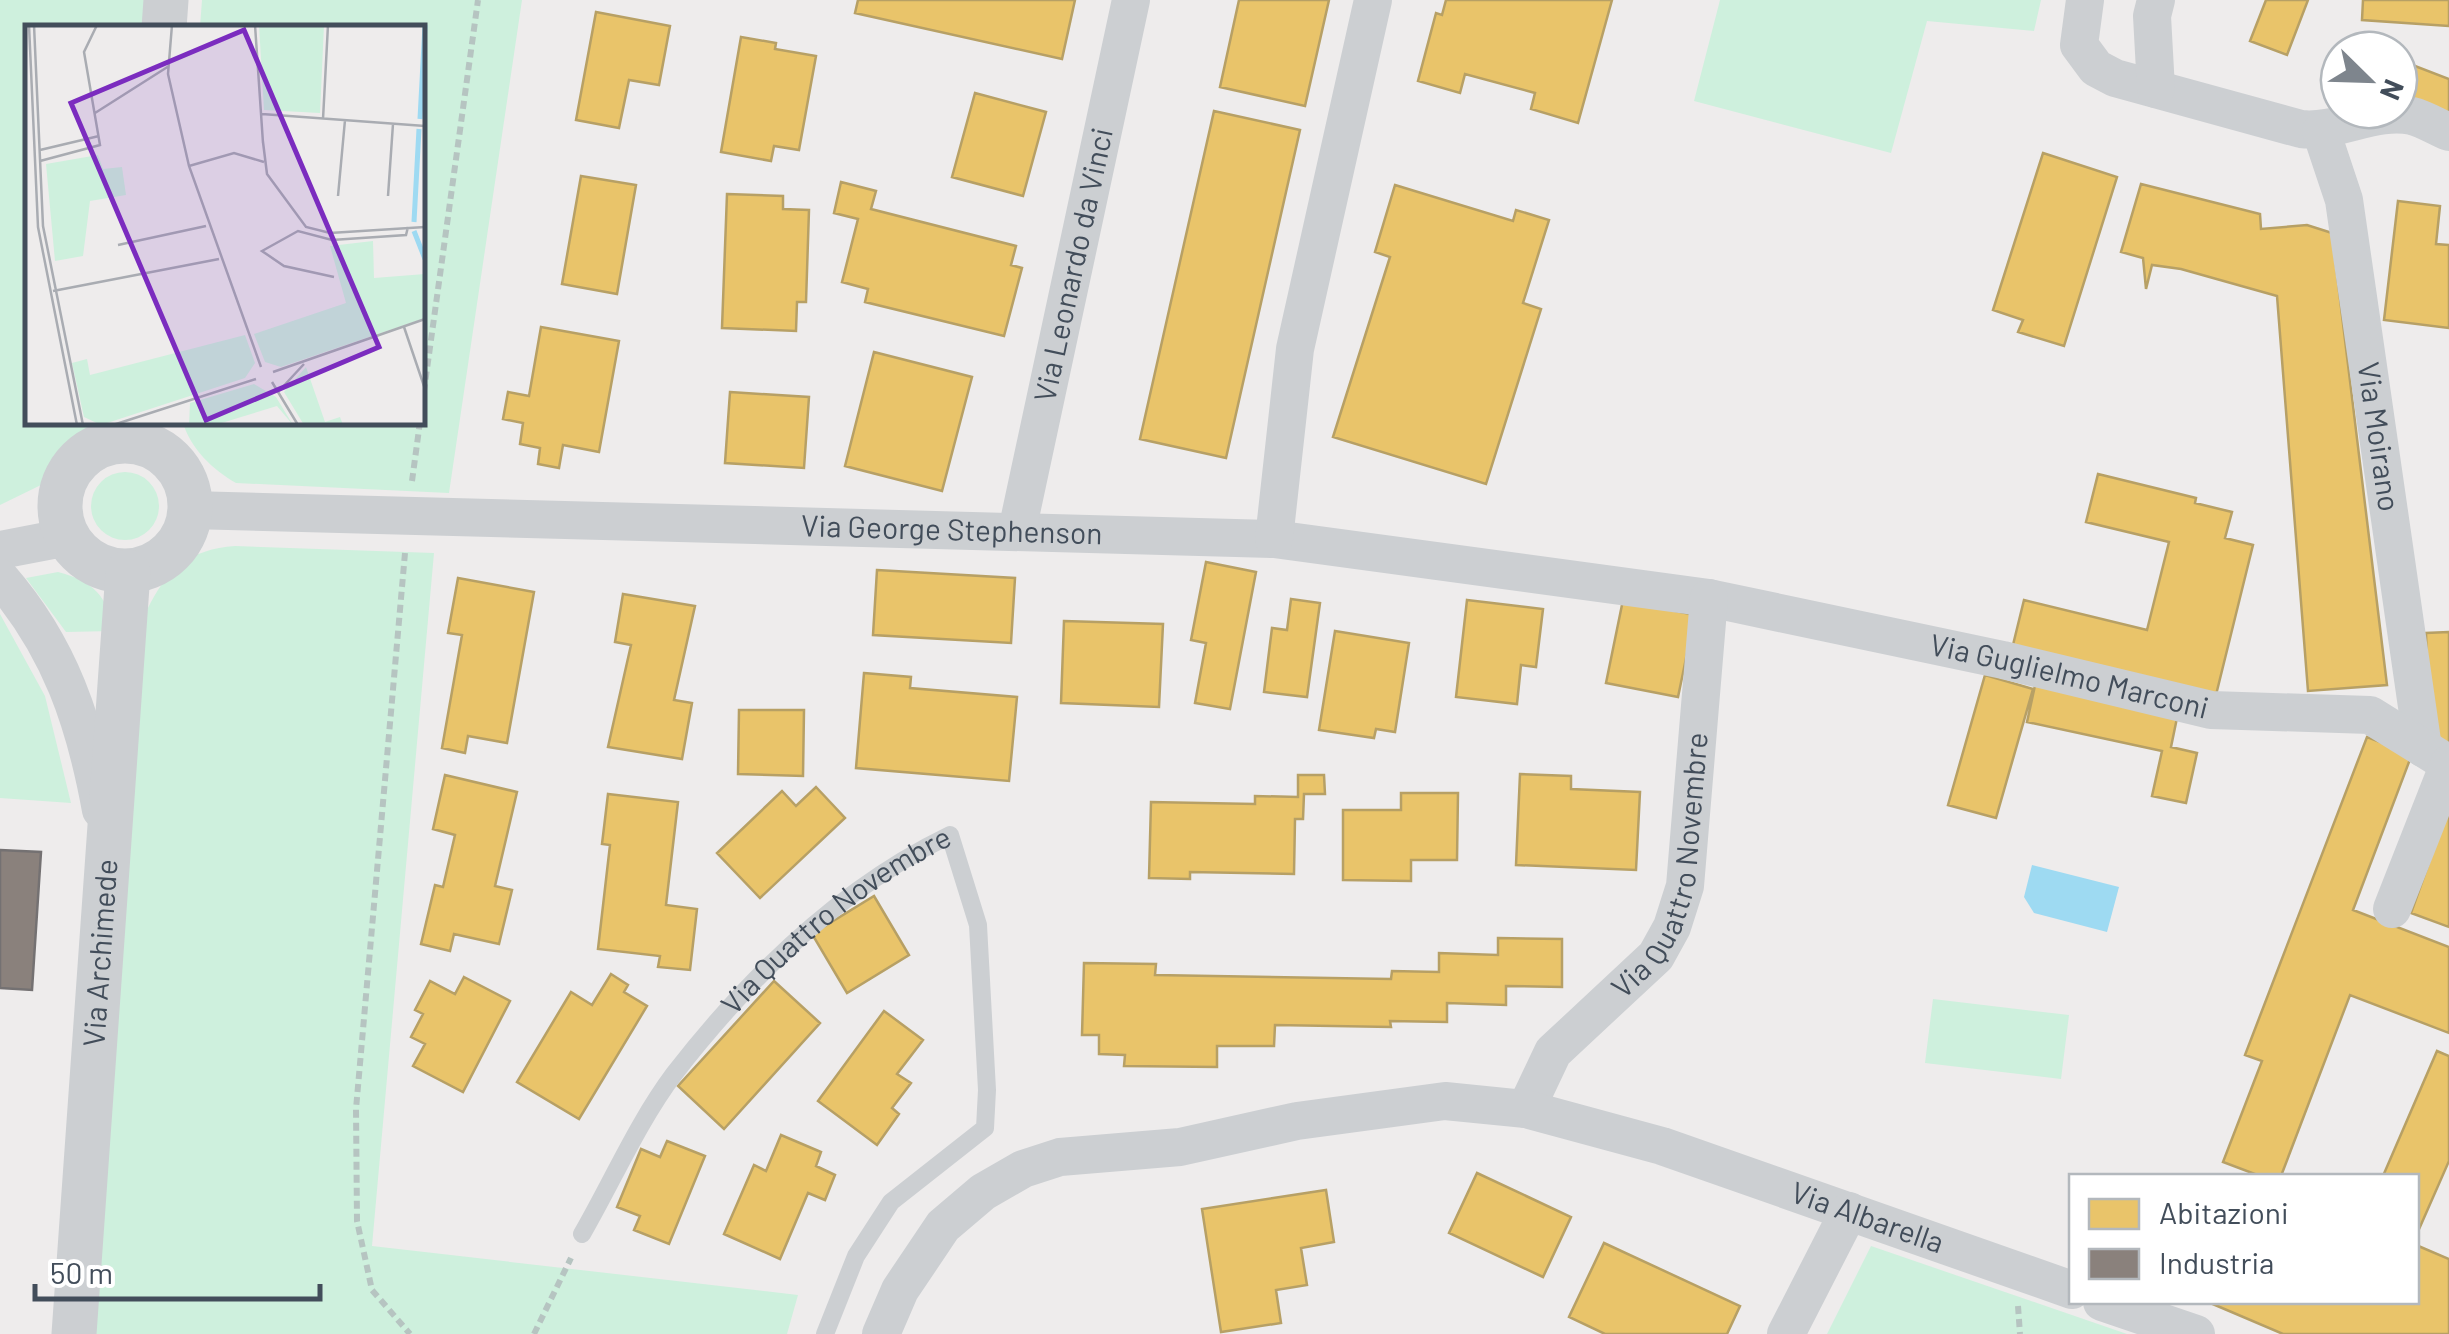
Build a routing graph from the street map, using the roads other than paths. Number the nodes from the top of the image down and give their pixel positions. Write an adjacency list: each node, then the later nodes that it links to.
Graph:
1 (166, 0): 6 (street)
2 (1130, 0): 12 (street, Via Leonardo da Vinci)
3 (1373, 0): 14 (street)
4 (2085, 0): 7 (street)
5 (2156, 0): 7 (street)
6 (164, 25)
7 (2156, 89): 8 (street)
8 (2321, 131): 9 (street); 19 (street, Via Moirano)
9 (2449, 132)
10 (133, 432): 11 (street); 13 (street)
11 (190, 510): 12 (street, Via George Stephenson); 16 (street)
12 (1017, 531): 14 (street, Via George Stephenson)
13 (68, 537): 15 (street); 16 (street)
14 (1274, 539): 18 (street, Via George Stephenson)
15 (0, 550)
16 (128, 572): 20 (street, Via Archimede)
17 (0, 578): 20 (street)
18 (1710, 598): 19 (street, Via Guglielmo Marconi); 22 (street, Via Quattro Novembre)
19 (2440, 758): 21 (street)
20 (107, 846): 27 (street, Via Archimede)
21 (2392, 909)
22 (1530, 1100): 23 (street, Via Albarella); 29 (street)
23 (1848, 1211): 25 (street, Via Albarella); 30 (street)
24 (582, 1234): 28 (lane, Via Quattro Novembre)
25 (2069, 1289)
26 (2108, 1304): 31 (street)
27 (74, 1334)
28 (825, 1334)
29 (882, 1334)
30 (1786, 1334)
31 (2196, 1334)

